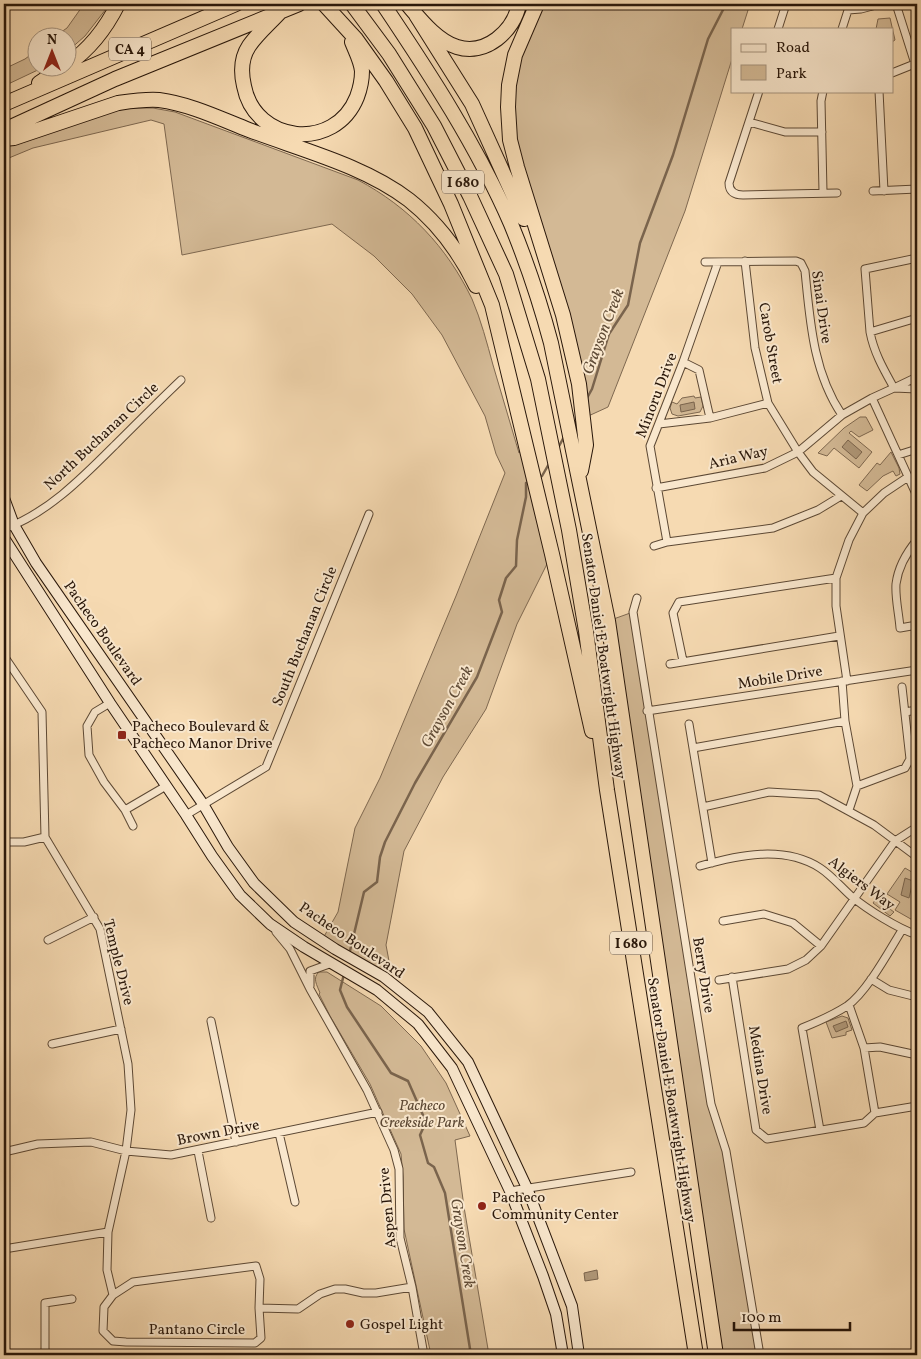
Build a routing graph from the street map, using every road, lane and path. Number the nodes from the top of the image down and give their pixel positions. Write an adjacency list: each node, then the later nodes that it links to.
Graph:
1 (118, 4): 18 (highway)
2 (236, 4): 25 (highway, CA 4)
3 (299, 4): 14 (highway, CA 4)
4 (324, 4): 15 (highway)
5 (352, 4): 89 (highway, Senator Daniel E Boatwright Highway / I 680)
6 (383, 4): 58 (highway, Senator Daniel E Boatwright Highway / I 680)
7 (519, 4): 13 (highway)
8 (537, 4): 40 (highway)
9 (786, 4): 16 (street)
10 (880, 4): 12 (street)
11 (896, 4): 19 (street)
12 (849, 7): 17 (street)
13 (411, 9): 40 (highway)
14 (280, 12): 15 (highway); 28 (highway, CA 4)
15 (340, 22): 43 (highway)
16 (778, 28)
17 (842, 28)
18 (78, 55)
19 (916, 63): 20 (street)
20 (894, 73)
21 (45, 78): 25 (highway)
22 (758, 92): 27 (street)
23 (823, 92): 29 (street)
24 (879, 92): 33 (street)
25 (24, 95): 26 (highway, CA 4)
26 (4, 104)
27 (749, 122): 29 (street); 34 (street)
28 (4, 130)
29 (822, 132): 34 (street)
30 (4, 139): 43 (highway)
31 (917, 189): 33 (street)
32 (873, 191): 33 (street)
33 (884, 191)
34 (823, 192): 35 (street)
35 (838, 192)
36 (917, 258): 42 (street)
37 (746, 261): 39 (street, Sinai Drive); 50 (street, Carob Street); 51 (street, Sinai Drive)
38 (706, 262): 39 (street, Sinai Drive)
39 (718, 262): 44 (street, Minoru Drive)
40 (563, 315): 58 (highway)
41 (917, 318): 42 (street)
42 (870, 332): 47 (street)
43 (502, 351): 89 (highway)
44 (683, 362): 52 (street); 53 (street, Minoru Drive)
45 (917, 377): 47 (street, Aria Way)
46 (181, 380): 65 (street, North Buchanan Circle)
47 (894, 388): 48 (street, Aria Way); 49 (street, Aria Way)
48 (917, 388)
49 (872, 398): 51 (street, Aria Way); 56 (street)
50 (768, 403): 52 (street); 55 (street, Carob Street)
51 (842, 415): 55 (street, Aria Way)
52 (710, 418): 53 (street)
53 (659, 424): 59 (street, Minoru Drive)
54 (917, 449): 56 (street)
55 (798, 452): 59 (street, Aria Way); 60 (street, Carob Street)
56 (898, 455): 57 (street)
57 (908, 477): 61 (street); 63 (street)
58 (580, 479): 148 (highway, Senator Daniel E Boatwright Highway / I 680)
59 (656, 488): 68 (street, Minoru Drive)
60 (841, 496): 63 (street, Carob Street); 68 (street)
61 (917, 496)
62 (4, 498): 65 (main road, Pacheco Boulevard)
63 (863, 513): 70 (street)
64 (369, 514): 90 (street, South Buchanan Circle)
65 (9, 527): 90 (main road, Pacheco Boulevard)
66 (4, 538): 80 (main road, Pacheco Boulevard)
67 (917, 540): 72 (street)
68 (667, 542): 69 (street)
69 (654, 546)
70 (836, 578): 73 (street); 75 (street)
71 (637, 598): 82 (street, Berry Drive)
72 (917, 626)
73 (839, 636): 75 (street); 78 (street)
74 (4, 656): 97 (street, Temple Drive)
75 (683, 662): 76 (street)
76 (670, 664)
77 (917, 670): 78 (street, Mobile Drive)
78 (844, 681): 82 (street, Mobile Drive); 84 (street)
79 (902, 687): 83 (street)
80 (110, 703): 87 (main road, Pacheco Boulevard); 92 (street)
81 (917, 710): 83 (street)
82 (647, 711): 149 (street, Berry Drive)
83 (905, 712): 88 (street)
84 (845, 721): 86 (street); 88 (street)
85 (689, 724): 86 (street)
86 (693, 748): 91 (street)
87 (166, 786): 92 (street); 94 (main road, Pacheco Boulevard)
88 (857, 786): 93 (street)
89 (607, 790): 147 (highway, Senator Daniel E Boatwright Highway / I 680)
90 (203, 804): 94 (street, South Buchanan Circle); 133 (main road, Pacheco Boulevard)
91 (703, 807): 93 (street); 101 (street)
92 (125, 810): 95 (street)
93 (849, 810): 98 (street)
94 (186, 815): 106 (main road, Pacheco Boulevard)
95 (133, 826)
96 (917, 827): 98 (street)
97 (45, 836): 99 (street); 104 (street, Temple Drive)
98 (895, 841): 100 (street); 103 (street)
99 (4, 842)
100 (917, 857)
101 (712, 863): 102 (street, Algiers Way); 103 (street, Algiers Way)
102 (700, 866)
103 (854, 898): 107 (street, Algiers Way); 110 (street)
104 (94, 917): 109 (street); 119 (street, Temple Drive)
105 (723, 921): 110 (street)
106 (270, 924): 111 (main road, Pacheco Boulevard); 115 (street, Aspen Drive)
107 (902, 930): 108 (street, Algiers Way); 113 (street)
108 (917, 935)
109 (48, 940)
110 (821, 946): 112 (street)
111 (332, 963): 115 (street); 134 (main road, Pacheco Boulevard)
112 (732, 977): 114 (street); 126 (street, Medina Drive)
113 (871, 979): 116 (street); 117 (street)
114 (719, 980)
115 (310, 989): 124 (street, Aspen Drive)
116 (917, 997)
117 (849, 1005): 121 (street); 126 (street)
118 (211, 1021): 128 (street)
119 (121, 1029): 120 (street); 129 (street, Temple Drive)
120 (52, 1044)
121 (864, 1048): 122 (street); 125 (street)
122 (917, 1055)
123 (917, 1106): 125 (street, Medina Drive)
124 (378, 1112): 127 (street, Brown Drive); 139 (street, Aspen Drive)
125 (875, 1113): 126 (street, Medina Drive)
126 (820, 1130)
127 (279, 1133): 128 (street, Brown Drive); 135 (street)
128 (236, 1142): 130 (street, Brown Drive)
129 (126, 1151): 130 (street, Brown Drive); 131 (street, Brown Drive); 137 (street, Temple Drive)
130 (198, 1151): 136 (street)
131 (4, 1152)
132 (631, 1172): 133 (street)
133 (527, 1188): 134 (street); 146 (main road, Pacheco Boulevard)
134 (510, 1191): 145 (main road, Pacheco Boulevard)
135 (295, 1202)
136 (211, 1218)
137 (108, 1232): 138 (street); 140 (street, Temple Drive)
138 (4, 1250)
139 (412, 1286): 142 (street); 144 (street, Aspen Drive)
140 (113, 1295): 142 (street, Pantano Circle); 142 (street, Pantano Circle)
141 (72, 1299): 143 (street)
142 (259, 1308)
143 (45, 1355)
144 (424, 1355)
145 (563, 1355)
146 (579, 1355)
147 (696, 1355)
148 (716, 1355)
149 (760, 1355)

